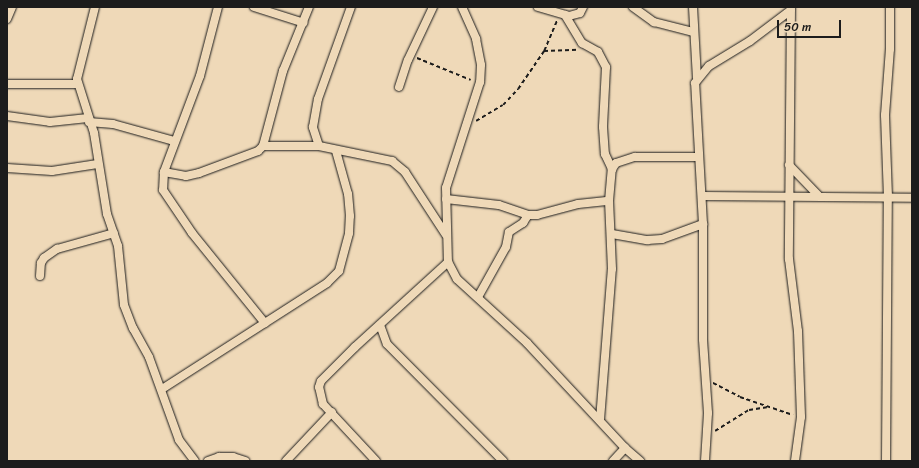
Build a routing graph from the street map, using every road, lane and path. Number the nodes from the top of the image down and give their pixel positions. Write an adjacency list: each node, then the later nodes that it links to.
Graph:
1 (12, 7): 16 (street)
2 (95, 7): 25 (street)
3 (218, 7): 30 (street)
4 (254, 7): 17 (street)
5 (309, 7): 17 (street)
6 (351, 7): 32 (street)
7 (433, 7): 21 (street)
8 (462, 7): 23 (street)
9 (538, 7): 15 (street)
10 (583, 7): 15 (street)
11 (633, 7): 18 (street)
12 (693, 7): 18 (street)
13 (890, 7): 43 (street)
14 (791, 9): 22 (street); 36 (street)
15 (562, 14): 19 (street); 20 (path)
16 (7, 19)
17 (304, 23): 31 (street)
18 (693, 32): 22 (street)
19 (587, 47): 20 (path); 38 (street)
20 (544, 50): 29 (path)
21 (410, 56): 23 (path); 26 (street)
22 (697, 78): 34 (street)
23 (480, 82): 29 (street)
24 (7, 84): 25 (street)
25 (78, 84): 28 (street)
26 (399, 87)
27 (7, 116): 28 (street)
28 (88, 120): 30 (street); 35 (street)
29 (465, 127): 45 (street)
30 (174, 141): 39 (street)
31 (263, 146): 32 (street); 39 (street)
32 (319, 146): 33 (street)
33 (336, 151): 51 (street); 55 (street)
34 (698, 156): 38 (street); 41 (street)
35 (97, 164): 37 (street); 49 (street)
36 (789, 165): 40 (street); 42 (street)
37 (7, 168)
38 (612, 169): 46 (street)
39 (164, 172): 55 (street)
40 (818, 195): 42 (street); 43 (street)
41 (702, 196): 42 (street); 48 (street)
42 (788, 197): 61 (street)
43 (888, 198): 44 (street); 75 (street)
44 (912, 198)
45 (446, 199): 47 (street); 51 (street)
46 (609, 201): 47 (street); 50 (street)
47 (528, 215): 54 (street)
48 (703, 224): 50 (street); 57 (street)
49 (114, 233): 53 (street); 58 (street)
50 (612, 234): 62 (street)
51 (447, 236): 52 (street)
52 (448, 262): 54 (street); 56 (street)
53 (40, 276)
54 (478, 297): 62 (street)
55 (265, 323): 58 (street)
56 (380, 325): 60 (street); 70 (street)
57 (706, 378): 59 (path); 63 (street)
58 (162, 389): 65 (street)
59 (769, 407): 61 (path); 63 (path)
60 (332, 412): 68 (street); 69 (street)
61 (801, 417): 74 (street)
62 (600, 420): 64 (street)
63 (707, 438): 73 (street)
64 (625, 448): 71 (street); 72 (street)
65 (195, 461)
66 (208, 461): 67 (street)
67 (245, 461)
68 (286, 461)
69 (376, 461)
70 (503, 461)
71 (613, 461)
72 (640, 461)
73 (705, 461)
74 (795, 461)
75 (886, 461)

